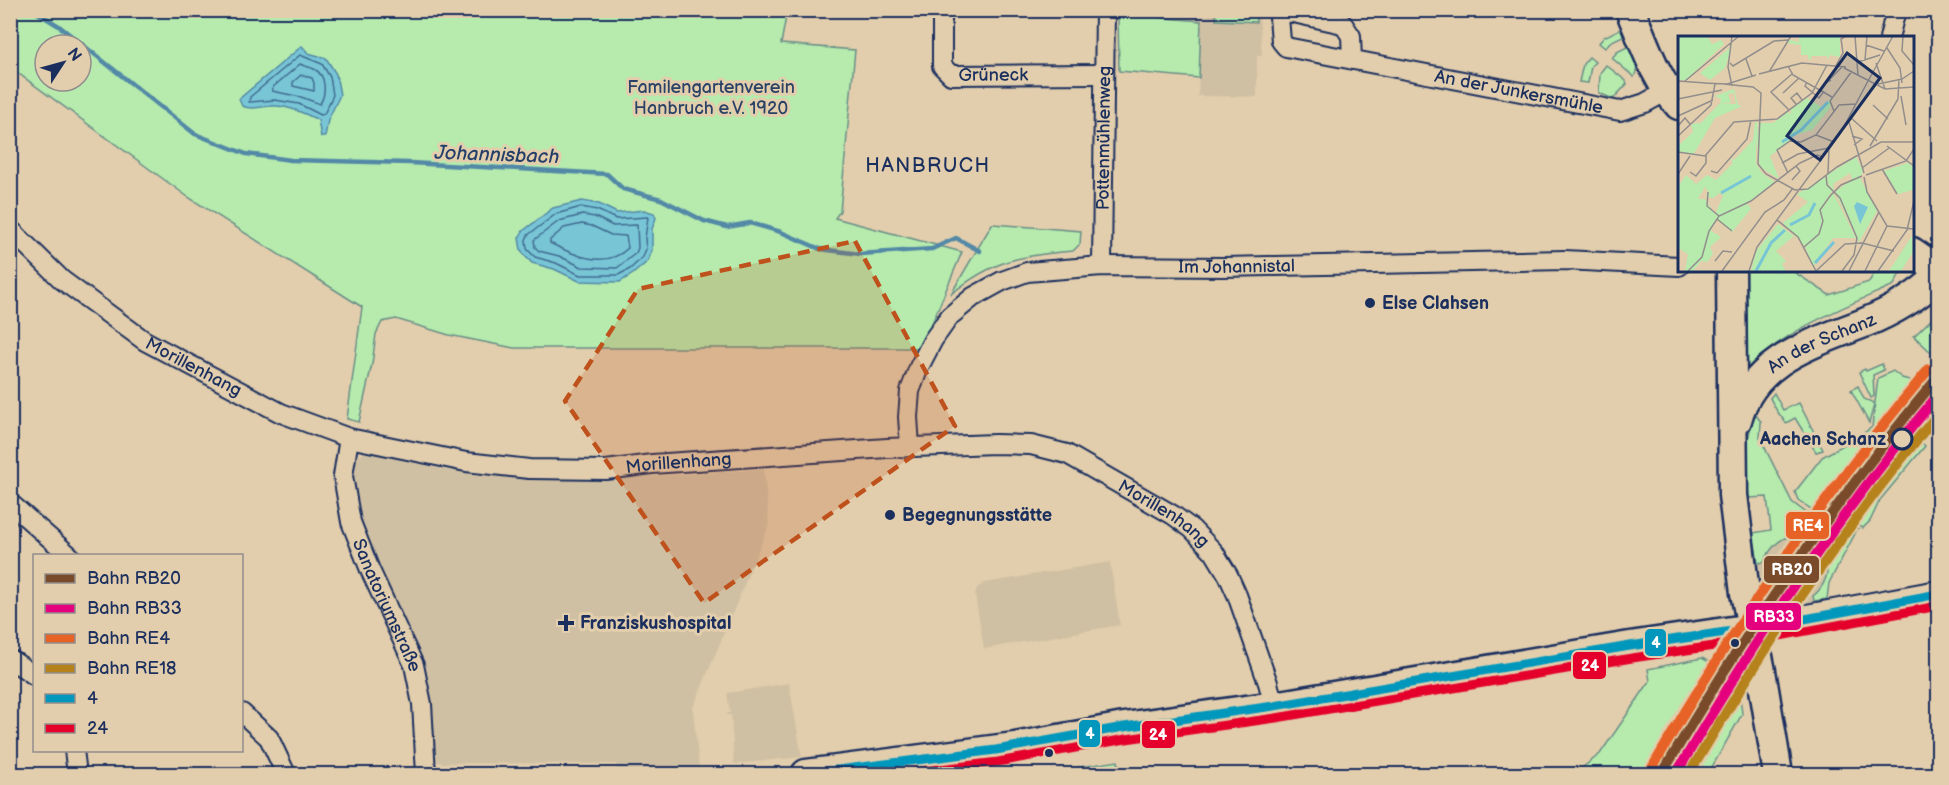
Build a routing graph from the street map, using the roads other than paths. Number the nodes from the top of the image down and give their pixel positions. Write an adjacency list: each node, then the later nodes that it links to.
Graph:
1 (942, 10): 8 (street, Grüneck)
2 (1105, 10): 8 (street, Pottenmühlenweg)
3 (1630, 10): 9 (main road)
4 (1649, 10): 9 (main road)
5 (1896, 10): 6 (street)
6 (1890, 36)
7 (1352, 60): 9 (street, An der Junkersmühle)
8 (1104, 74): 12 (street, Pottenmühlenweg)
9 (1677, 94)
10 (10, 229): 18 (street, Morillenhang)
11 (1913, 253): 14 (main road)
12 (1101, 266): 13 (street, Im Johannistal); 19 (street, Im Johannistal)
13 (1678, 266)
14 (1938, 270)
15 (1731, 272): 17 (main road, An der Schanz)
16 (1938, 277): 17 (main road, An der Schanz)
17 (1734, 433): 23 (main road, An der Schanz)
18 (349, 438): 19 (street, Morillenhang); 32 (street, Sanatoriumstraße)
19 (910, 447): 26 (street, Morillenhang)
20 (10, 503): 21 (street)
21 (69, 554)
22 (1938, 594): 23 (street)
23 (1752, 628): 26 (main road); 34 (main road, An der Schanz)
24 (10, 658): 25 (street)
25 (33, 674)
26 (1274, 706): 29 (main road)
27 (243, 714): 31 (street)
28 (74, 752): 30 (street)
29 (951, 765): 33 (main road)
30 (77, 774)
31 (286, 774)
32 (426, 774)
33 (806, 774)
34 (1778, 774)

